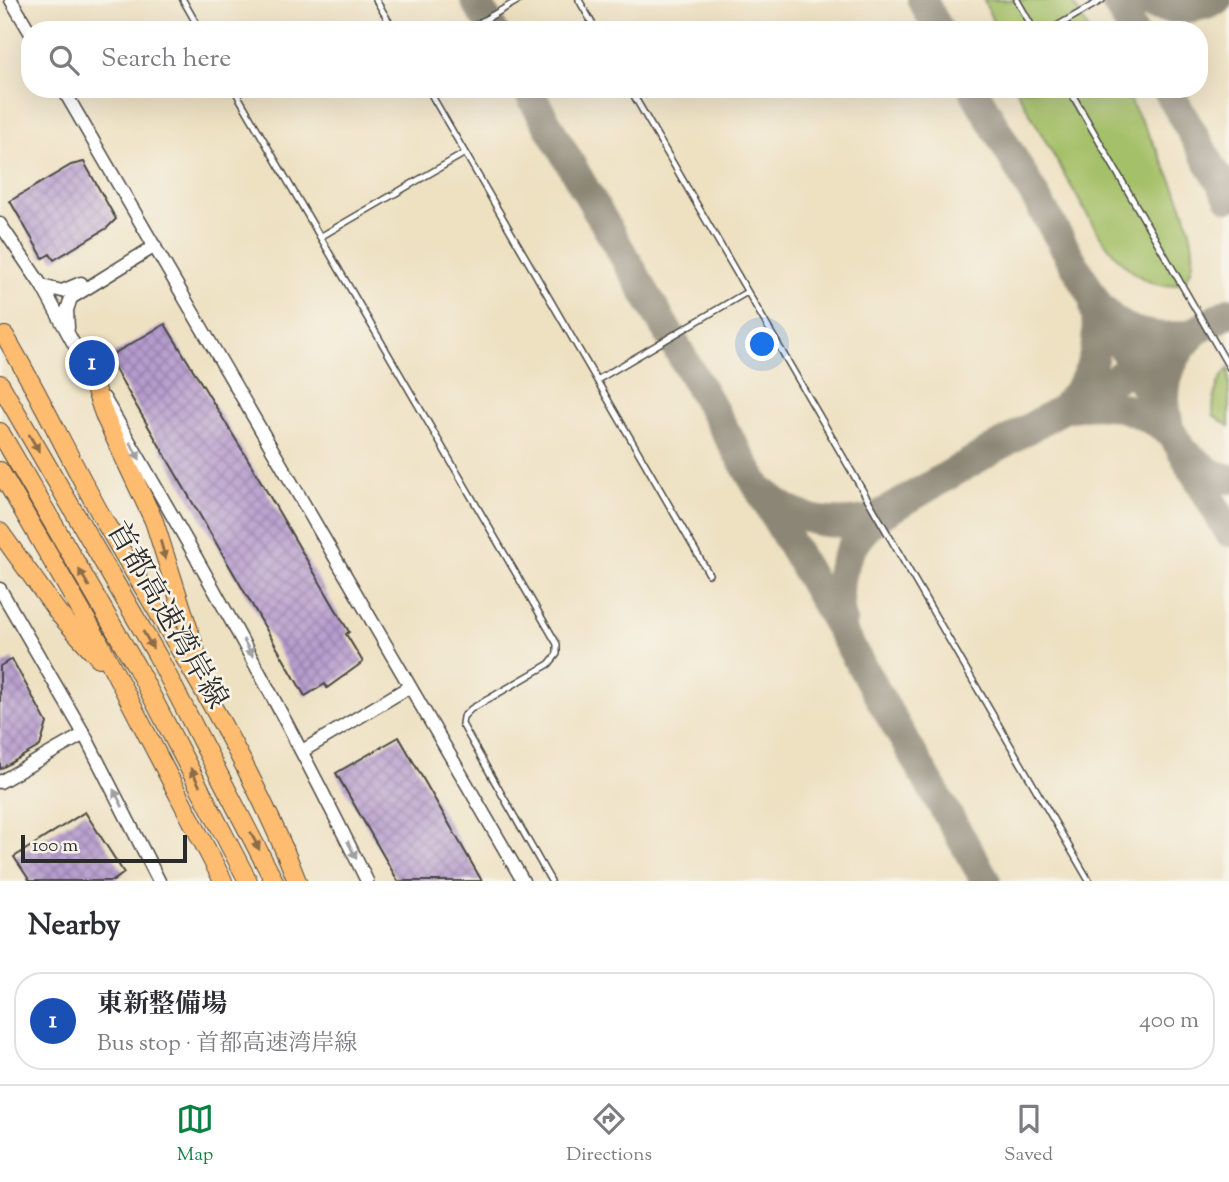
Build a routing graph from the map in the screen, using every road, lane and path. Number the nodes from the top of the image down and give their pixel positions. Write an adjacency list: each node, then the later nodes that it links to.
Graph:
1 (11, 0): 8 (street)
2 (183, 0): 9 (lane)
3 (376, 0): 10 (lane)
4 (519, 0): 11 (lane)
5 (579, 0): 12 (lane)
6 (1017, 0): 13 (lane)
7 (1102, 0): 14 (lane)
8 (23, 21)
9 (195, 21)
10 (389, 21)
11 (483, 21)
12 (591, 21)
13 (1029, 21)
14 (1066, 21)
15 (68, 98): 23 (street)
16 (239, 98): 22 (lane)
17 (433, 98): 20 (lane)
18 (635, 98): 25 (lane)
19 (1074, 98): 28 (lane)
20 (465, 153): 22 (lane); 30 (lane)
21 (0, 224): 24 (street)
22 (320, 237): 52 (lane)
23 (153, 244): 24 (street); 26 (street); 40 (street)
24 (42, 286): 26 (street)
25 (747, 292): 30 (lane); 53 (lane)
26 (69, 335): 29 (street)
27 (5, 336): 41 (highway)
28 (1229, 367)
29 (90, 374): 41 (highway, one-way to 41); 43 (street, one-way to 43)
30 (597, 380): 36 (lane)
31 (0, 384): 48 (highway, 首都高速湾岸線, one-way to 48)
32 (0, 432): 47 (highway, 首都高速湾岸線, one-way to 32)
33 (0, 471): 39 (highway)
34 (0, 532): 38 (highway)
35 (0, 555): 38 (highway)
36 (709, 574)
37 (0, 589): 42 (street)
38 (60, 614): 39 (highway)
39 (117, 679): 46 (highway)
40 (409, 687): 43 (street); 51 (street)
41 (212, 705): 49 (highway)
42 (84, 734): 44 (street); 45 (street, one-way to 42)
43 (303, 750): 50 (street, one-way to 50)
44 (0, 782)
45 (159, 881)
46 (223, 881)
47 (248, 881)
48 (274, 881)
49 (297, 881)
50 (367, 881)
51 (523, 881)
52 (551, 881)
53 (1089, 881)

